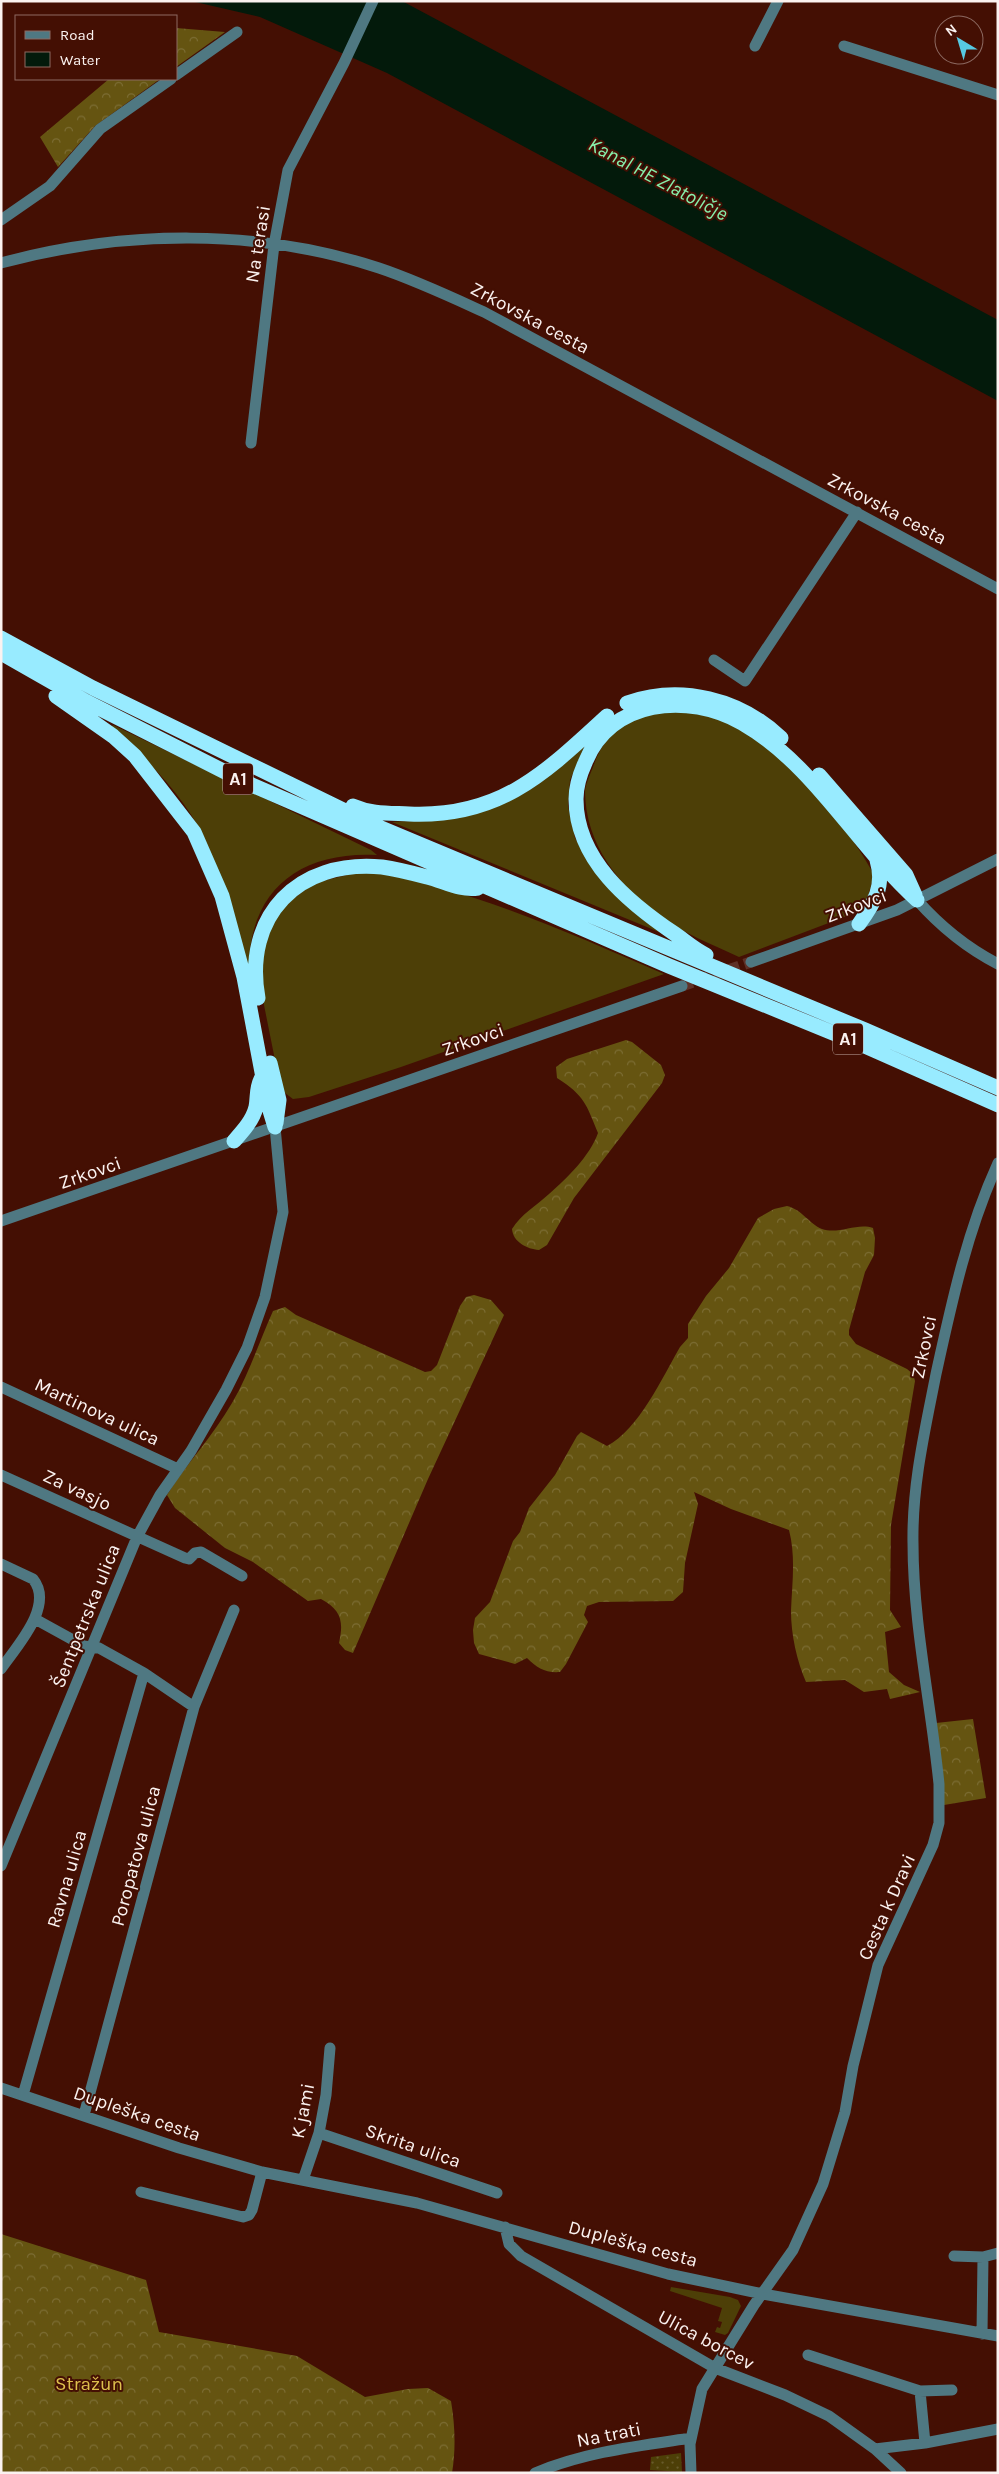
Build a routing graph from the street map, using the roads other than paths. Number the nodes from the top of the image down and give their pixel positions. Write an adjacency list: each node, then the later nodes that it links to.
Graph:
1 (372, 1): 10 (street, Na terasi)
2 (778, 1): 4 (street)
3 (237, 32): 6 (street)
4 (755, 46)
5 (844, 46): 8 (street)
6 (178, 74)
7 (170, 80): 9 (street)
8 (998, 95)
9 (1, 220)
10 (274, 245): 11 (street, Zrkovska cesta); 12 (street, Na terasi); 13 (street, Zrkovska cesta)
11 (1, 263)
12 (251, 443)
13 (857, 512): 14 (street, Zrkovska cesta); 18 (street)
14 (998, 589)
15 (1, 638): 19 (highway, A1)
16 (1, 653): 22 (highway, A1)
17 (1, 659): 29 (highway)
18 (714, 660)
19 (310, 795): 23 (highway); 28 (highway, A1)
20 (877, 859): 23 (highway); 24 (highway); 28 (highway)
21 (998, 859): 23 (street, Zrkovci)
22 (484, 887): 31 (highway, A1); 32 (highway)
23 (917, 900): 24 (street, Zrkovci); 26 (street, Zrkovci)
24 (859, 924): 25 (street, Zrkovci)
25 (751, 962)
26 (998, 964)
27 (682, 986): 32 (street, Zrkovci)
28 (756, 986): 30 (highway, A1)
29 (262, 1075): 32 (highway); 33 (highway)
30 (998, 1088)
31 (998, 1105)
32 (275, 1127): 33 (street, Zrkovci); 38 (street, Šentpetrska ulica)
33 (234, 1141): 36 (street, Zrkovci)
34 (998, 1164): 35 (street, Zrkovci)
35 (995, 1178): 41 (street, Zrkovci)
36 (1, 1221)
37 (1, 1387): 38 (street, Martinova ulica)
38 (178, 1469): 40 (street, Šentpetrska ulica)
39 (1, 1475): 40 (street, Za vasjo)
40 (137, 1537): 43 (street, Za vasjo); 46 (street, Šentpetrska ulica)
41 (913, 1544): 64 (street, Cesta k Dravi)
42 (1, 1564): 45 (street)
43 (242, 1576)
44 (234, 1610): 49 (street, Poropatova ulica)
45 (35, 1619): 46 (street); 47 (street)
46 (92, 1647): 48 (street); 50 (street, Šentpetrska ulica)
47 (1, 1669)
48 (144, 1673): 49 (street); 53 (street, Ravna ulica)
49 (194, 1706): 54 (street, Poropatova ulica)
50 (1, 1866)
51 (330, 2048): 55 (street, K jami)
52 (1, 2088): 53 (street, Dupleška cesta)
53 (23, 2095): 54 (street, Dupleška cesta)
54 (84, 2115): 56 (street, Dupleška cesta)
55 (319, 2133): 57 (street, K jami); 59 (street, Skrita ulica)
56 (262, 2172): 57 (street, Dupleška cesta); 58 (street)
57 (303, 2180): 60 (street, Dupleška cesta)
58 (141, 2192)
59 (496, 2193)
60 (505, 2227): 64 (street, Dupleška cesta); 68 (street, Ulica borcev)
61 (998, 2253): 63 (street)
62 (954, 2256): 63 (street)
63 (983, 2256): 65 (street)
64 (763, 2294): 65 (street, Dupleška cesta); 68 (street, Cesta k Dravi)
65 (982, 2334): 66 (street, Dupleška cesta)
66 (998, 2336)
67 (808, 2355): 70 (street)
68 (714, 2368): 72 (street, Cesta k Dravi); 74 (street, Ulica borcev)
69 (952, 2390): 70 (street)
70 (920, 2391): 73 (street)
71 (998, 2430): 73 (street)
72 (691, 2438): 75 (street, Na trati); 76 (street, Cesta k Dravi)
73 (925, 2443): 74 (street)
74 (875, 2448): 77 (street, Ulica borcev)
75 (535, 2473)
76 (691, 2473)
77 (901, 2473)

